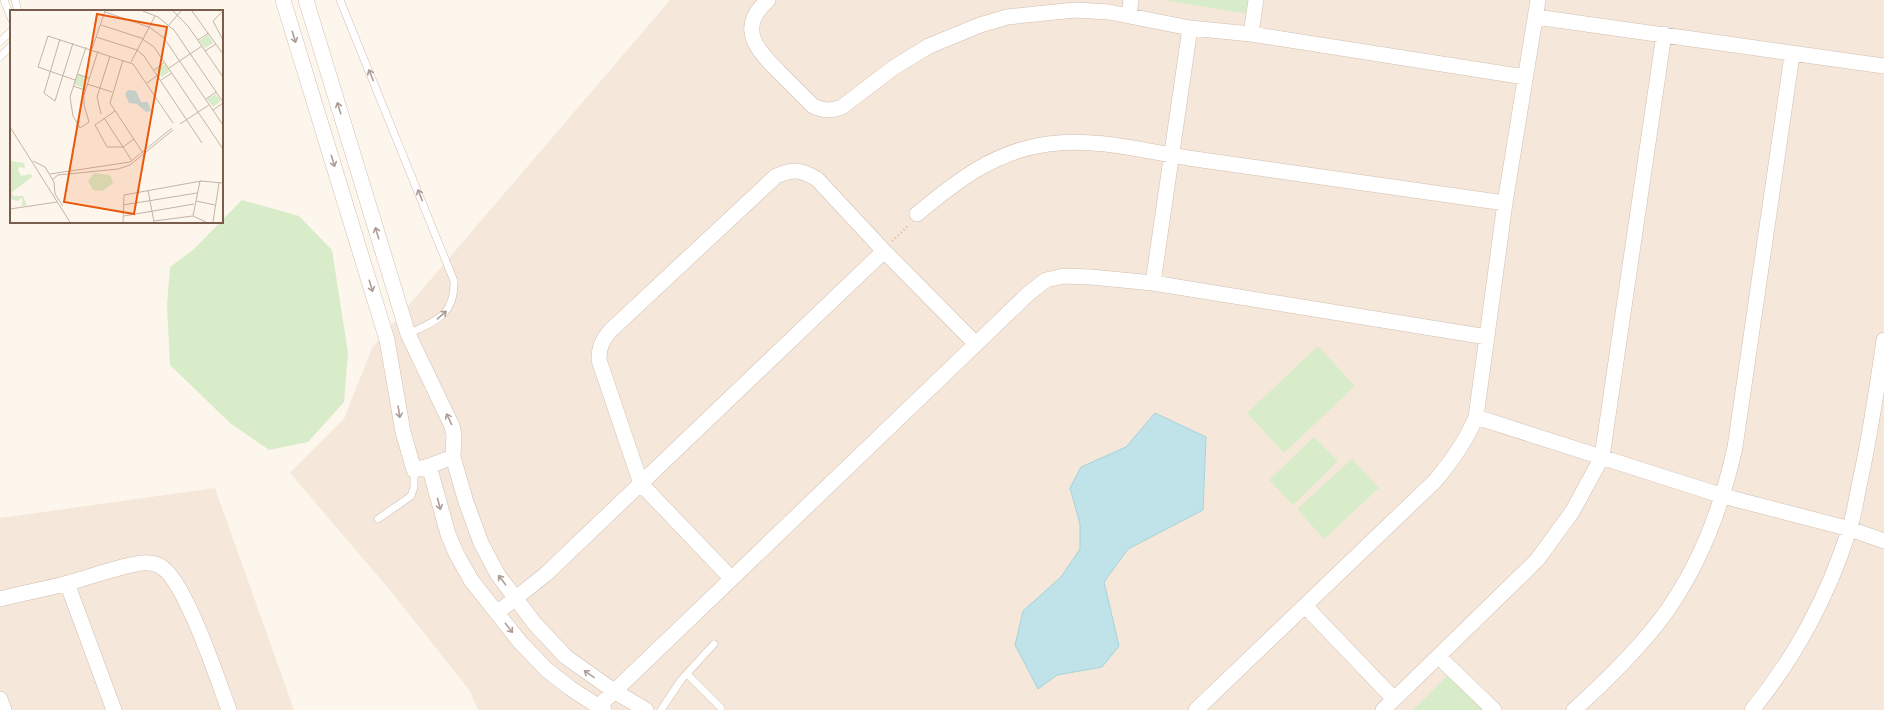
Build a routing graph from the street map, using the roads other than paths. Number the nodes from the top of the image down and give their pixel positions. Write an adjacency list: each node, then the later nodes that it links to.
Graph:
1 (4, 0): 11 (lane)
2 (15, 0): 10 (lane)
3 (283, 0): 31 (street, one-way to 31)
4 (306, 0): 29 (street, one-way to 4)
5 (340, 0): 29 (lane, one-way to 5)
6 (768, 0): 12 (street)
7 (1131, 0): 12 (street)
8 (1256, 0): 16 (street)
9 (1538, 0): 13 (street)
10 (18, 10)
11 (10, 15)
12 (1129, 15): 14 (street)
13 (1536, 17): 17 (street); 23 (street)
14 (1190, 28): 16 (street); 24 (street)
15 (10, 31): 18 (lane)
16 (1251, 34): 23 (street)
17 (1664, 34): 20 (street); 36 (street)
18 (0, 42)
19 (10, 47): 21 (lane)
20 (1792, 54): 22 (street); 40 (street)
21 (0, 56)
22 (1884, 66)
23 (1525, 77): 25 (street)
24 (1170, 156): 25 (street); 26 (street); 28 (street)
25 (1505, 203): 30 (street)
26 (918, 214)
27 (884, 251): 33 (street); 39 (street); 39 (street)
28 (1153, 283): 30 (street); 33 (street)
29 (408, 334): 31 (street); 35 (street, one-way to 29)
30 (1487, 337): 34 (street)
31 (387, 340): 38 (street, one-way to 38)
32 (1884, 340): 42 (street)
33 (976, 344): 44 (street)
34 (1476, 417): 36 (street); 48 (street)
35 (453, 457): 37 (street); 46 (street, one-way to 35)
36 (1602, 457): 40 (street); 51 (street)
37 (429, 466): 38 (street); 49 (street, one-way to 49)
38 (414, 470): 41 (lane)
39 (641, 484): 44 (street); 46 (street)
40 (1723, 496): 42 (street); 66 (street)
41 (378, 519)
42 (1850, 529): 43 (street); 67 (street)
43 (1884, 542)
44 (731, 578): 53 (street)
45 (67, 583): 47 (street); 59 (street); 60 (street)
46 (516, 598): 49 (street); 53 (street, one-way to 46)
47 (0, 599)
48 (1305, 606): 55 (street); 63 (street)
49 (497, 613): 56 (street, one-way to 56)
50 (714, 644): 52 (lane)
51 (1439, 657): 55 (street); 65 (street)
52 (687, 674): 57 (lane); 62 (lane)
53 (614, 691): 56 (street); 61 (street)
54 (0, 699): 58 (street)
55 (1394, 699): 64 (street)
56 (601, 708)
57 (721, 708)
58 (4, 710)
59 (114, 710)
60 (229, 710)
61 (646, 710)
62 (661, 710)
63 (1196, 710)
64 (1383, 710)
65 (1494, 710)
66 (1574, 710)
67 (1752, 710)

